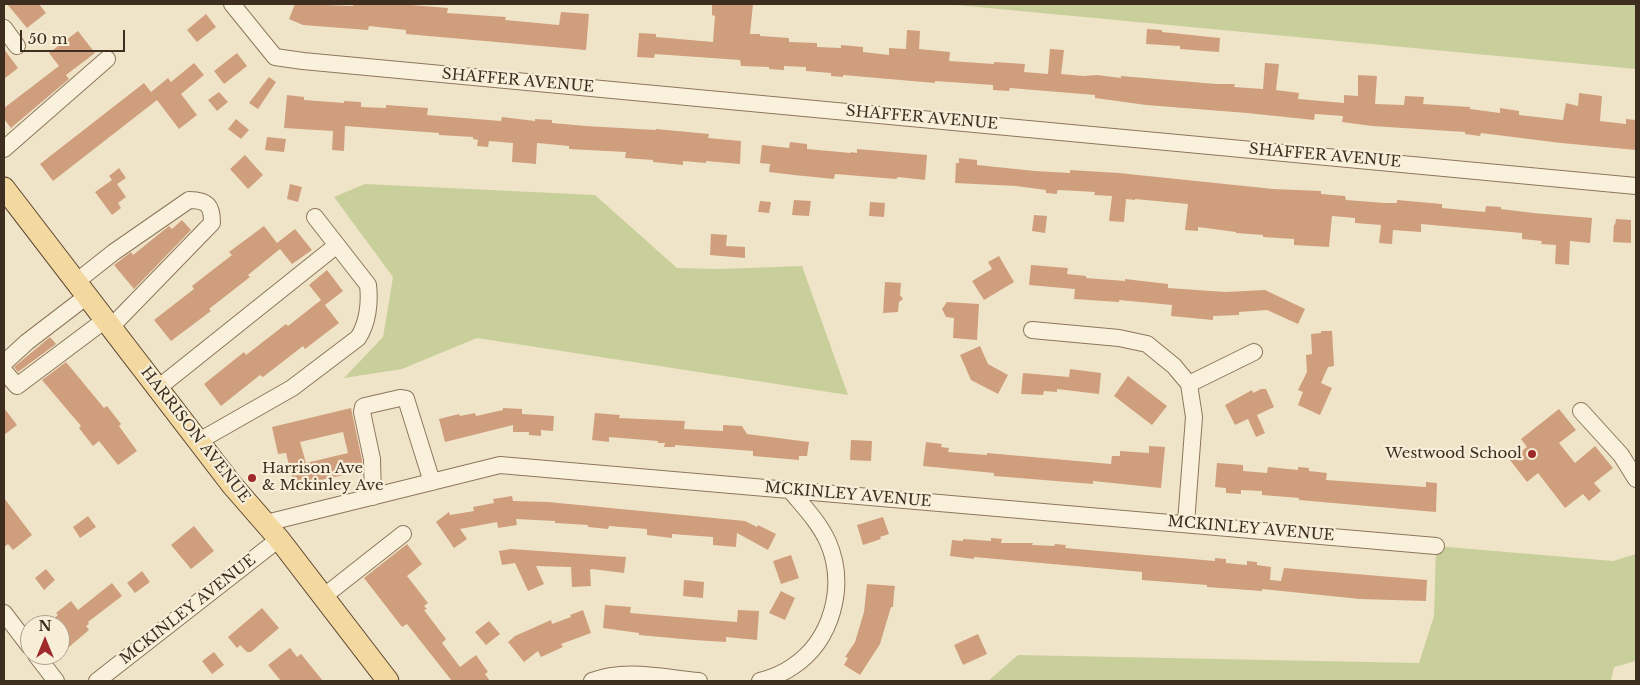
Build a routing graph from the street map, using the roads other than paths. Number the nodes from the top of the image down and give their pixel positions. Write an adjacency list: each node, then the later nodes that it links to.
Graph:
1 (232, 4): 6 (street, SHAFFER AVENUE)
2 (4, 28): 3 (street)
3 (17, 46)
4 (107, 59): 5 (street)
5 (4, 149)
6 (1636, 186)
7 (5, 193): 10 (main road, HARRISON AVENUE)
8 (315, 217): 9 (street)
9 (337, 245): 17 (street); 19 (street)
10 (81, 289): 11 (main road, HARRISON AVENUE); 11 (street); 14 (street)
11 (108, 323): 15 (street); 17 (main road, HARRISON AVENUE)
12 (1032, 330): 16 (street)
13 (1254, 352): 16 (street)
14 (4, 363)
15 (4, 370)
16 (1189, 384): 24 (street)
17 (158, 388): 19 (main road, HARRISON AVENUE)
18 (1581, 412): 20 (street)
19 (199, 441): 25 (main road, HARRISON AVENUE)
20 (1636, 479)
21 (432, 482): 22 (street, MCKINLEY AVENUE); 23 (street, MCKINLEY AVENUE); 23 (street)
22 (790, 490): 24 (street, MCKINLEY AVENUE); 37 (street)
23 (373, 497): 25 (street, MCKINLEY AVENUE)
24 (1186, 523): 27 (street, MCKINLEY AVENUE)
25 (272, 531): 28 (main road, HARRISON AVENUE); 33 (street, MCKINLEY AVENUE)
26 (403, 534): 28 (street)
27 (1436, 546)
28 (323, 597): 34 (main road, HARRISON AVENUE)
29 (4, 613): 30 (street)
30 (20, 634)
31 (44, 665): 32 (street)
32 (56, 681)
33 (97, 681)
34 (388, 681)
35 (592, 681): 36 (street)
36 (699, 681)
37 (760, 681)

